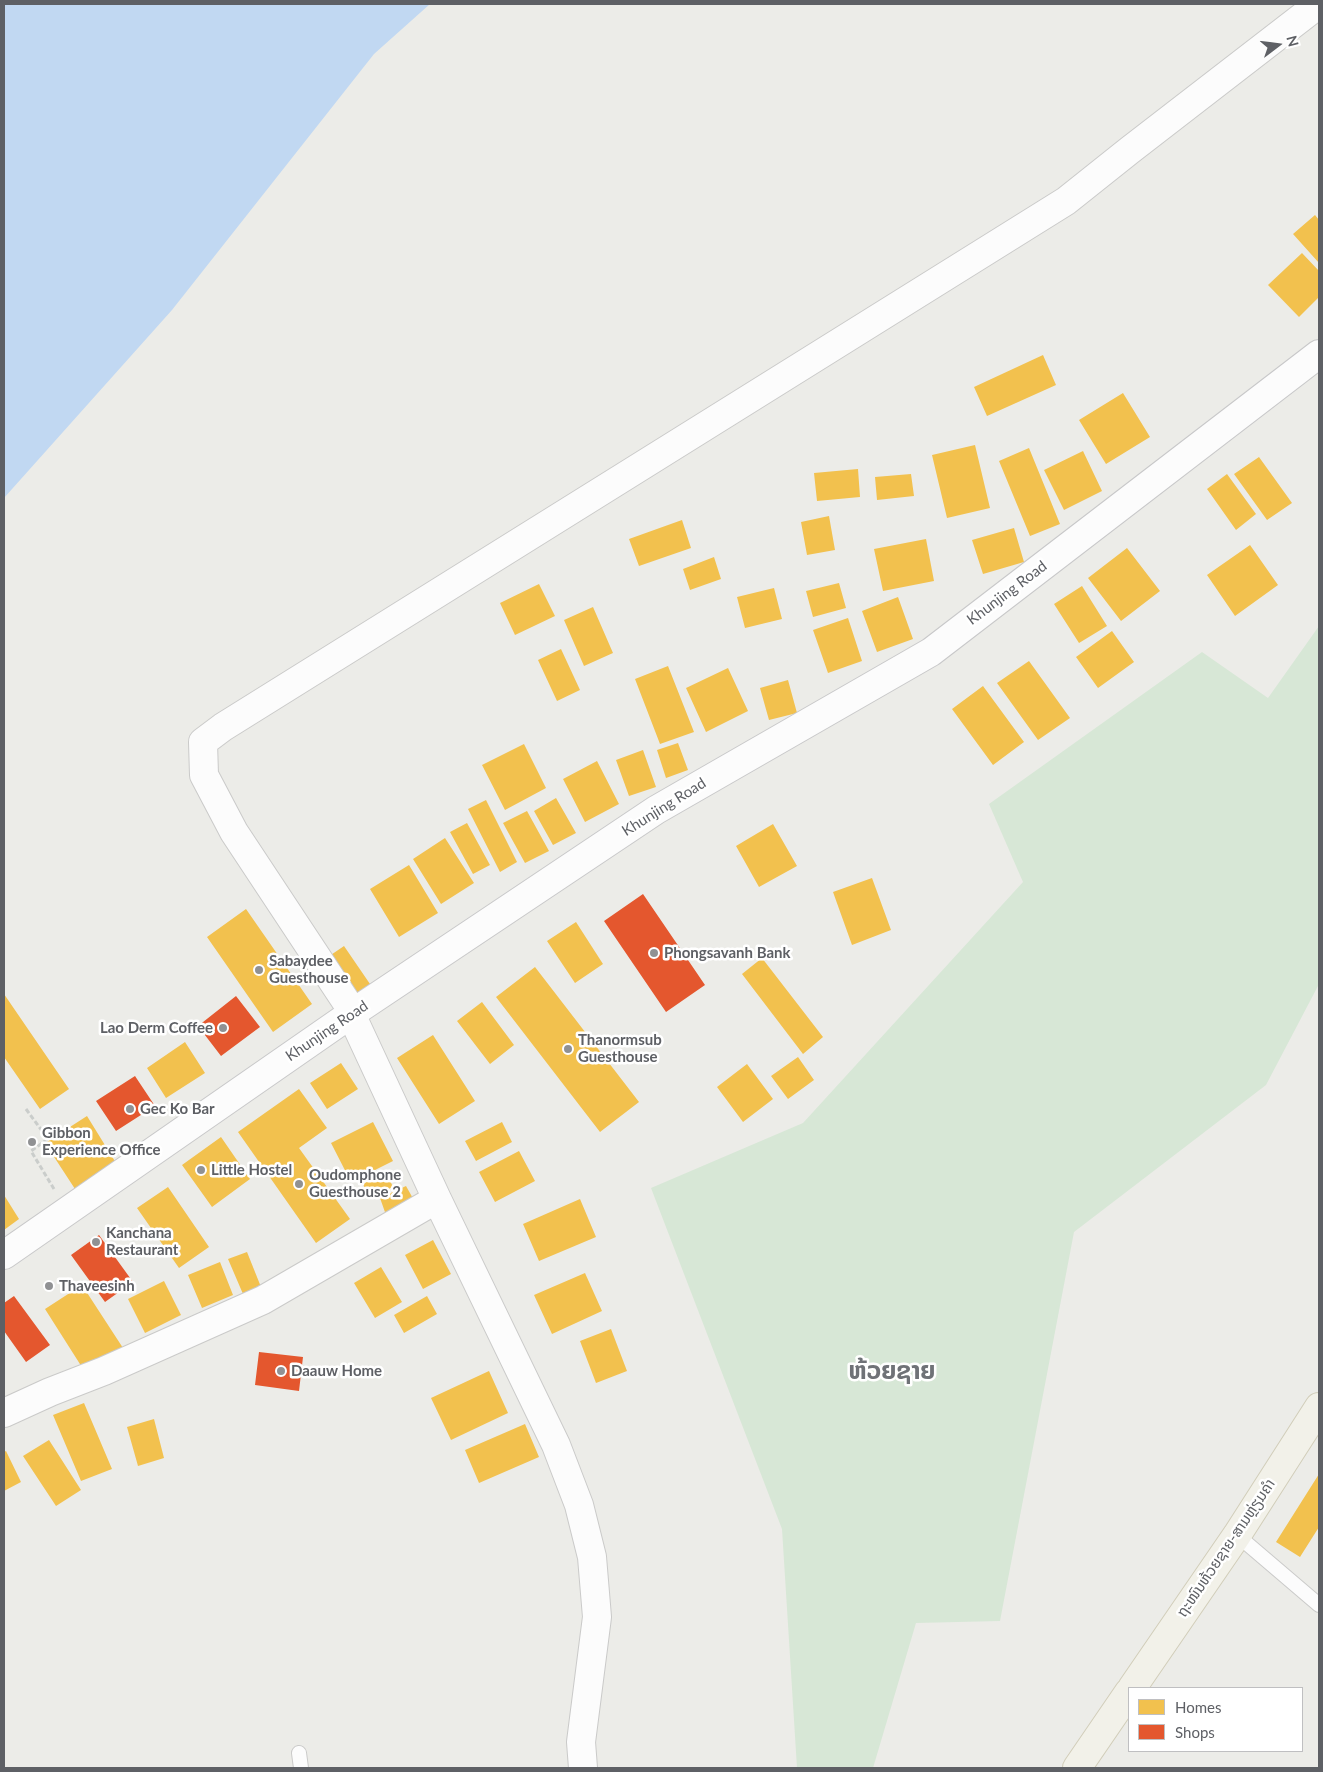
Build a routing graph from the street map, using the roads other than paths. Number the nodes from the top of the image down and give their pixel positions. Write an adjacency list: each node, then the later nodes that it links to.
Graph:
1 (1319, 4): 3 (street)
2 (1319, 354): 3 (street, Khunjing Road)
3 (352, 1013): 4 (street); 5 (street, Khunjing Road)
4 (437, 1199): 7 (street); 14 (street)
5 (4, 1255)
6 (1319, 1407): 8 (main road, ຖະໜົນຫ້ວຍຊາຍ-ສາມຫຼ່ຽມຄຳ)
7 (4, 1412)
8 (1237, 1535): 9 (lane); 10 (main road, ຖະໜົນຫ້ວຍຊາຍ-ສາມຫຼ່ຽມຄຳ)
9 (1319, 1606)
10 (1133, 1687)
11 (1128, 1693): 15 (main road)
12 (299, 1753): 13 (lane)
13 (301, 1768)
14 (583, 1768)
15 (1077, 1768)

